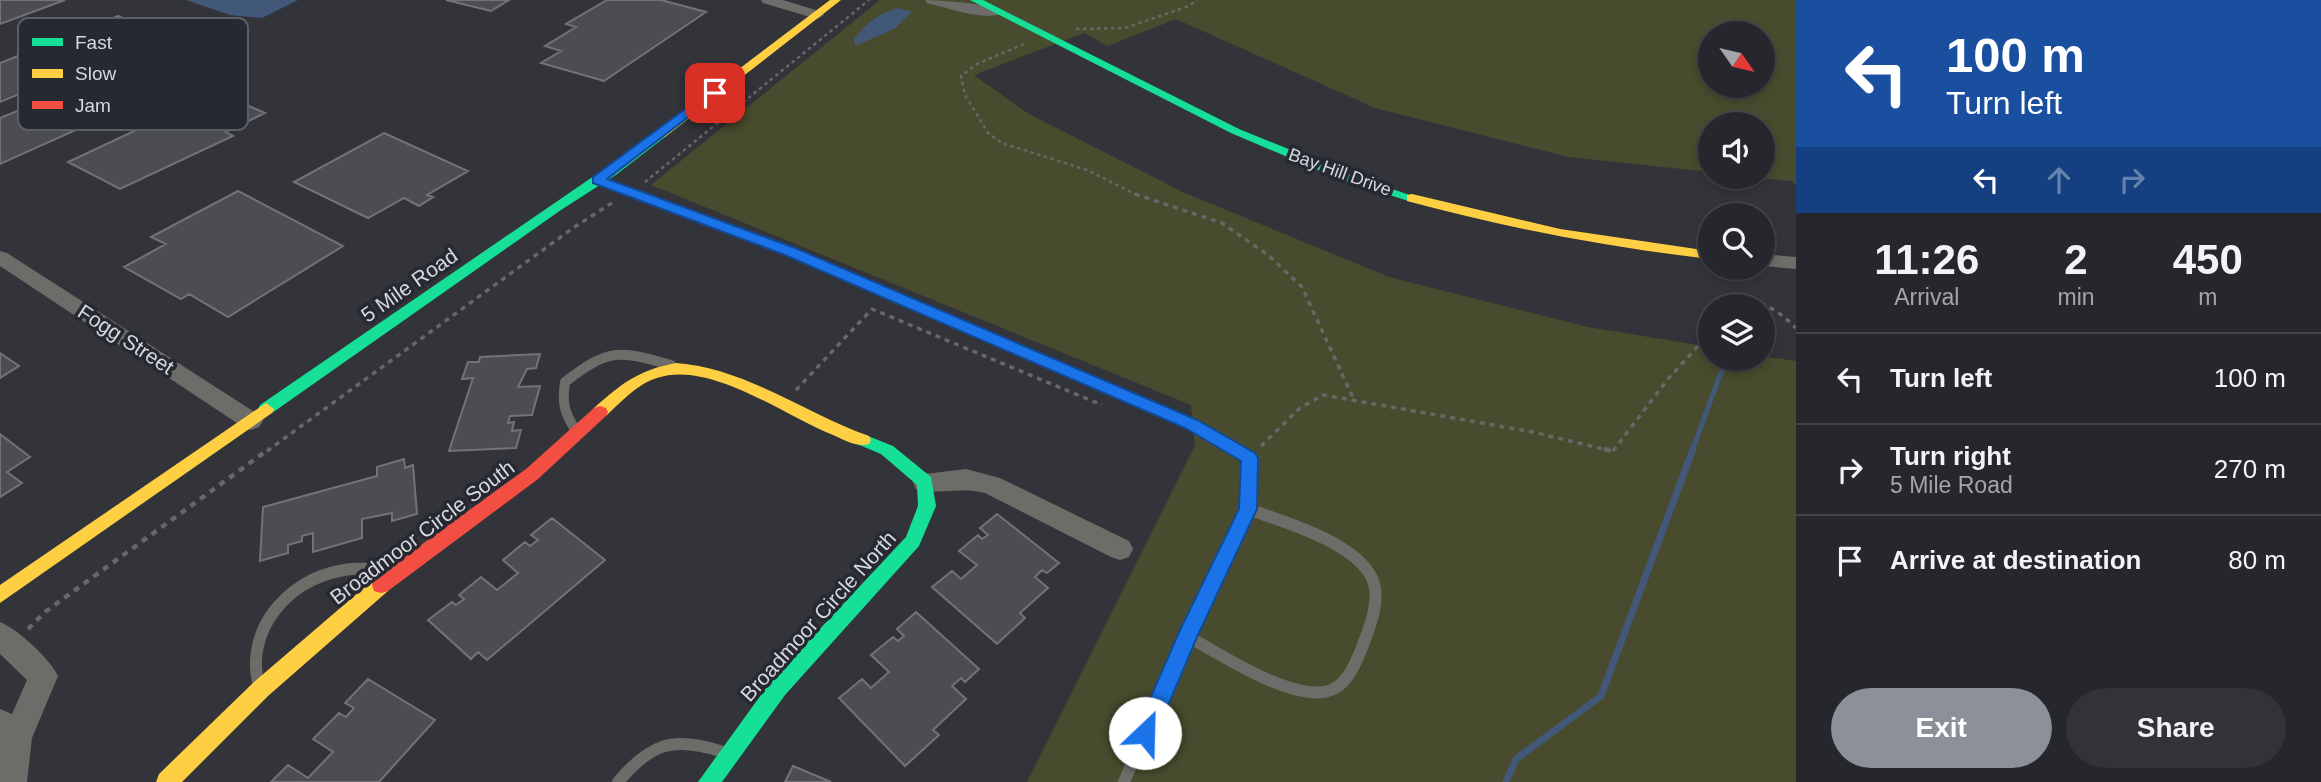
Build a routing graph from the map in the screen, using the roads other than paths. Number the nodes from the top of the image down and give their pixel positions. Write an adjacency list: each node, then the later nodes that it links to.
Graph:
1 (768, 0): 6 (street)
2 (836, 0): 6 (street, 5 Mile Road)
3 (932, 0): 5 (street, Bay Hill Drive)
4 (975, 0): 5 (street, Bay Hill Drive)
5 (996, 12): 8 (street, Bay Hill Drive)
6 (817, 15): 7 (street, 5 Mile Road)
7 (598, 180): 13 (street, 5 Mile Road); 16 (lane)
8 (1698, 254)
9 (0, 257): 13 (street, Fogg Street)
10 (1775, 261): 11 (street)
11 (1796, 263)
12 (680, 368): 14 (street, Broadmoor Circle South); 14 (lane); 15 (street, Broadmoor Circle South)
13 (251, 421): 19 (street, 5 Mile Road)
14 (577, 432): 18 (street, Broadmoor Circle South)
15 (925, 482): 17 (street); 24 (street, Broadmoor Circle North)
16 (1248, 509): 20 (lane); 20 (lane)
17 (1120, 549)
18 (397, 573): 22 (street, Broadmoor Circle South); 22 (lane)
19 (0, 595)
20 (1187, 636): 29 (lane)
21 (6, 640): 23 (street)
22 (261, 689): 26 (street, Broadmoor Circle South)
23 (9, 730): 25 (street)
24 (729, 754): 27 (lane); 28 (street, Broadmoor Circle North)
25 (11, 782)
26 (167, 782)
27 (618, 782)
28 (709, 782)
29 (1124, 782)

